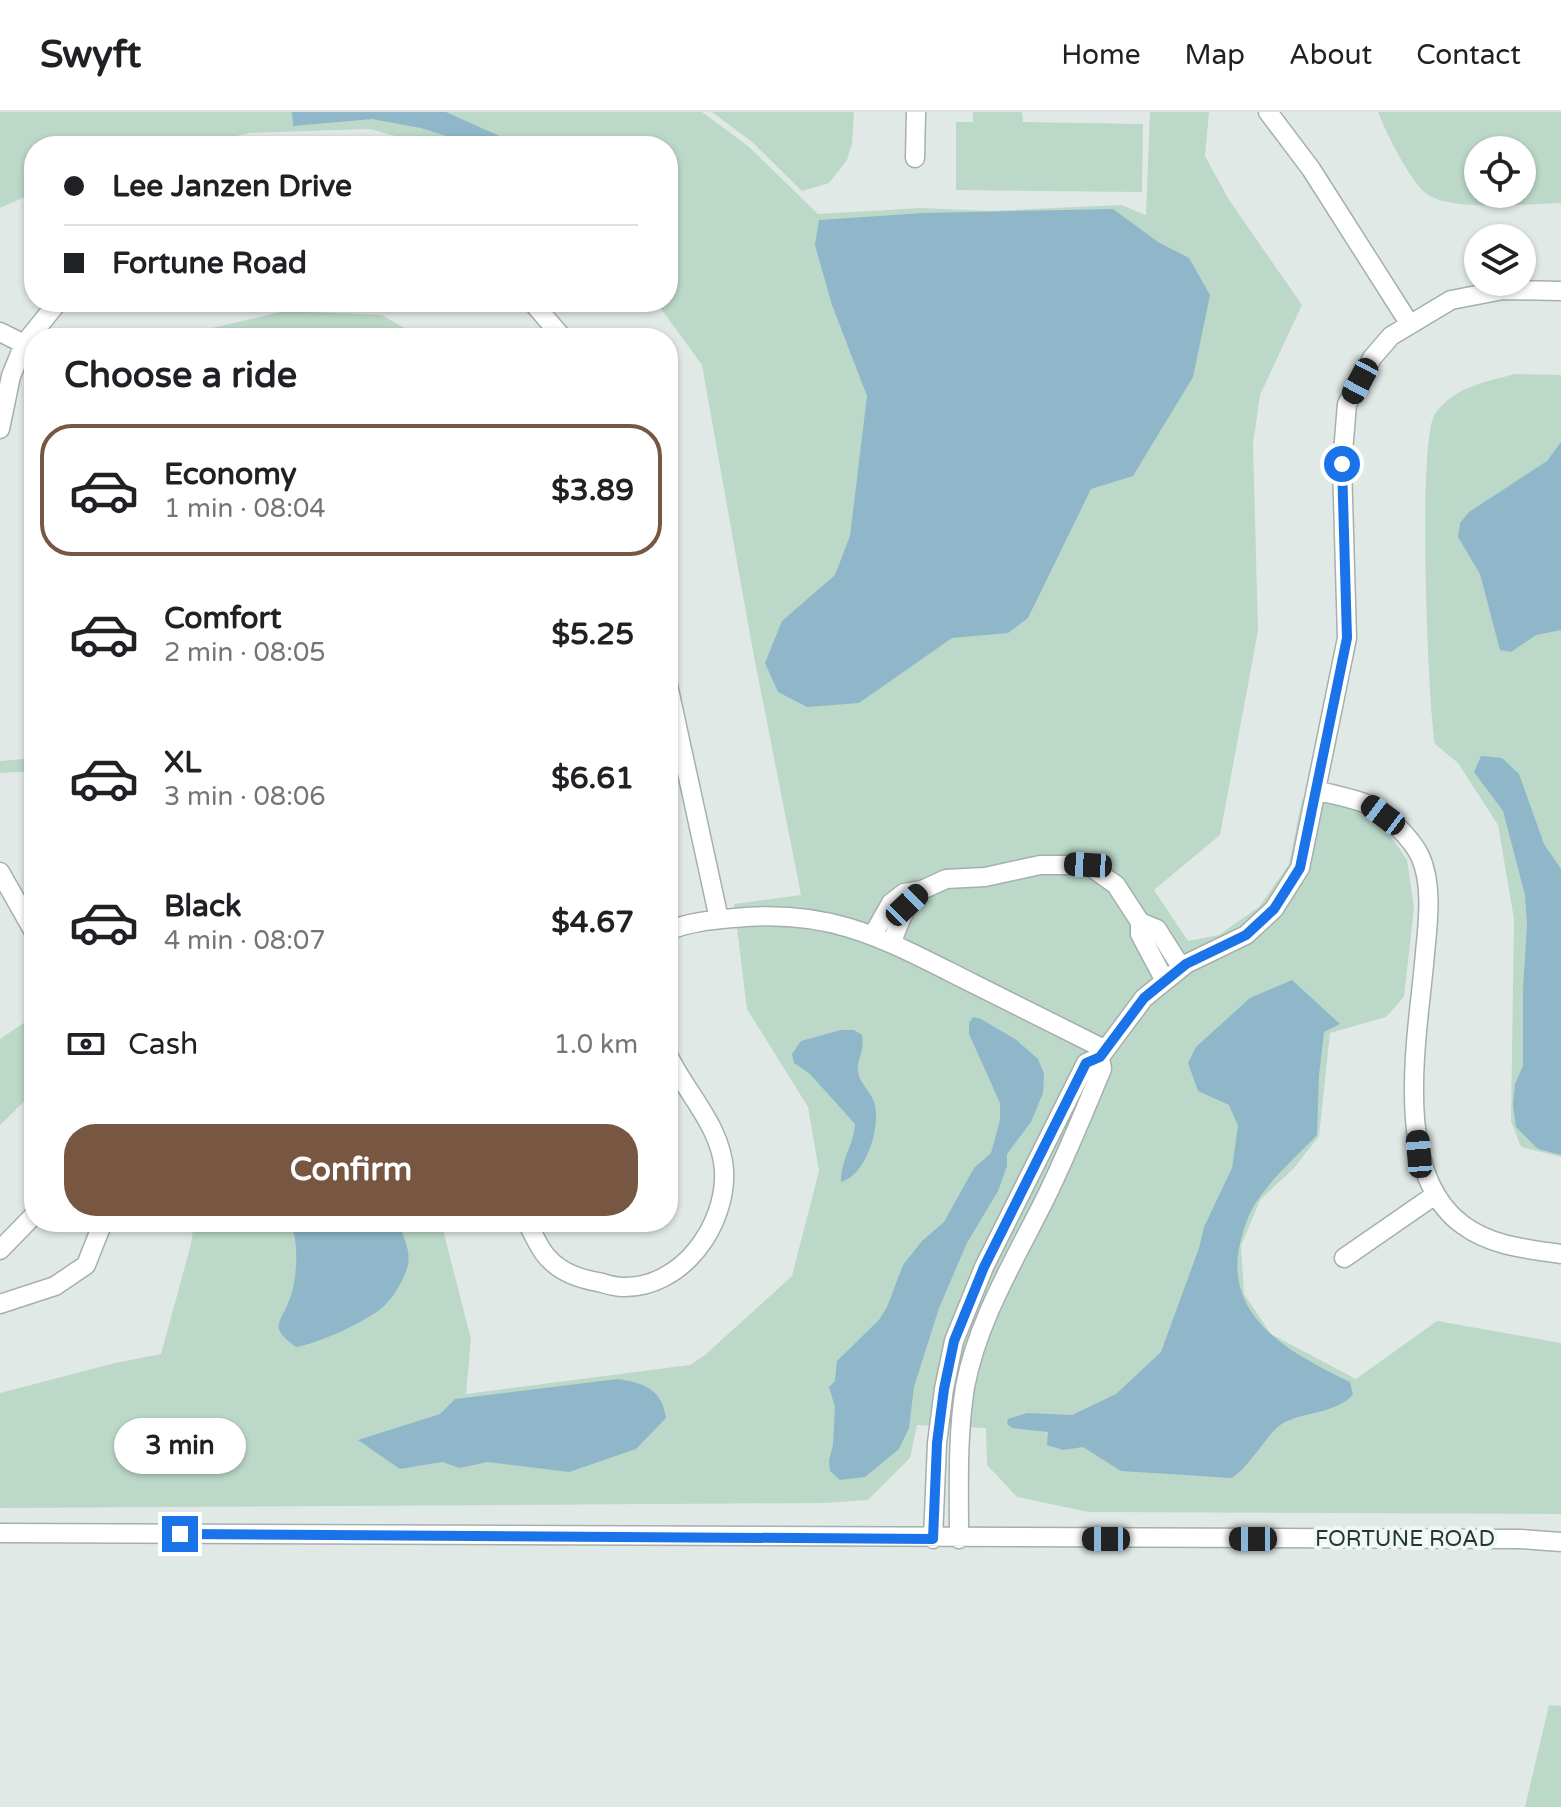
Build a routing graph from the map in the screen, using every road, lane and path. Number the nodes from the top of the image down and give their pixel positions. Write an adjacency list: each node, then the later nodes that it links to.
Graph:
1 (916, 112): 3 (street)
2 (1268, 112): 7 (street)
3 (915, 158)
4 (1561, 291): 7 (street)
5 (50, 312): 8 (street)
6 (541, 312): 9 (street)
7 (1409, 323): 14 (street)
8 (37, 328)
9 (554, 328)
10 (0, 332): 11 (street)
11 (24, 344): 12 (street)
12 (0, 429)
13 (678, 731): 18 (street)
14 (1316, 790): 23 (street); 27 (street)
15 (0, 872): 17 (street)
16 (922, 890): 19 (street); 21 (street); 22 (street)
17 (24, 914)
18 (719, 919): 20 (street); 21 (street)
19 (1140, 922): 23 (street); 24 (street)
20 (678, 927)
21 (873, 935): 22 (street)
22 (892, 943): 25 (street)
23 (1181, 967): 24 (street)
24 (1165, 981): 25 (street)
25 (1102, 1053): 29 (street); 32 (street)
26 (678, 1076): 31 (street)
27 (1435, 1195): 34 (street); 35 (street)
28 (24, 1225): 33 (street)
29 (1004, 1230): 32 (street); 37 (street)
30 (99, 1232): 36 (street)
31 (533, 1232)
32 (1025, 1239): 38 (street)
33 (0, 1250)
34 (1561, 1254)
35 (1344, 1258)
36 (0, 1304)
37 (937, 1446): 38 (street); 40 (street)
38 (959, 1447): 41 (street)
39 (0, 1533): 40 (street, FORTUNE ROAD)
40 (933, 1539): 41 (street, FORTUNE ROAD)
41 (959, 1539): 42 (street, FORTUNE ROAD)
42 (1561, 1542)

